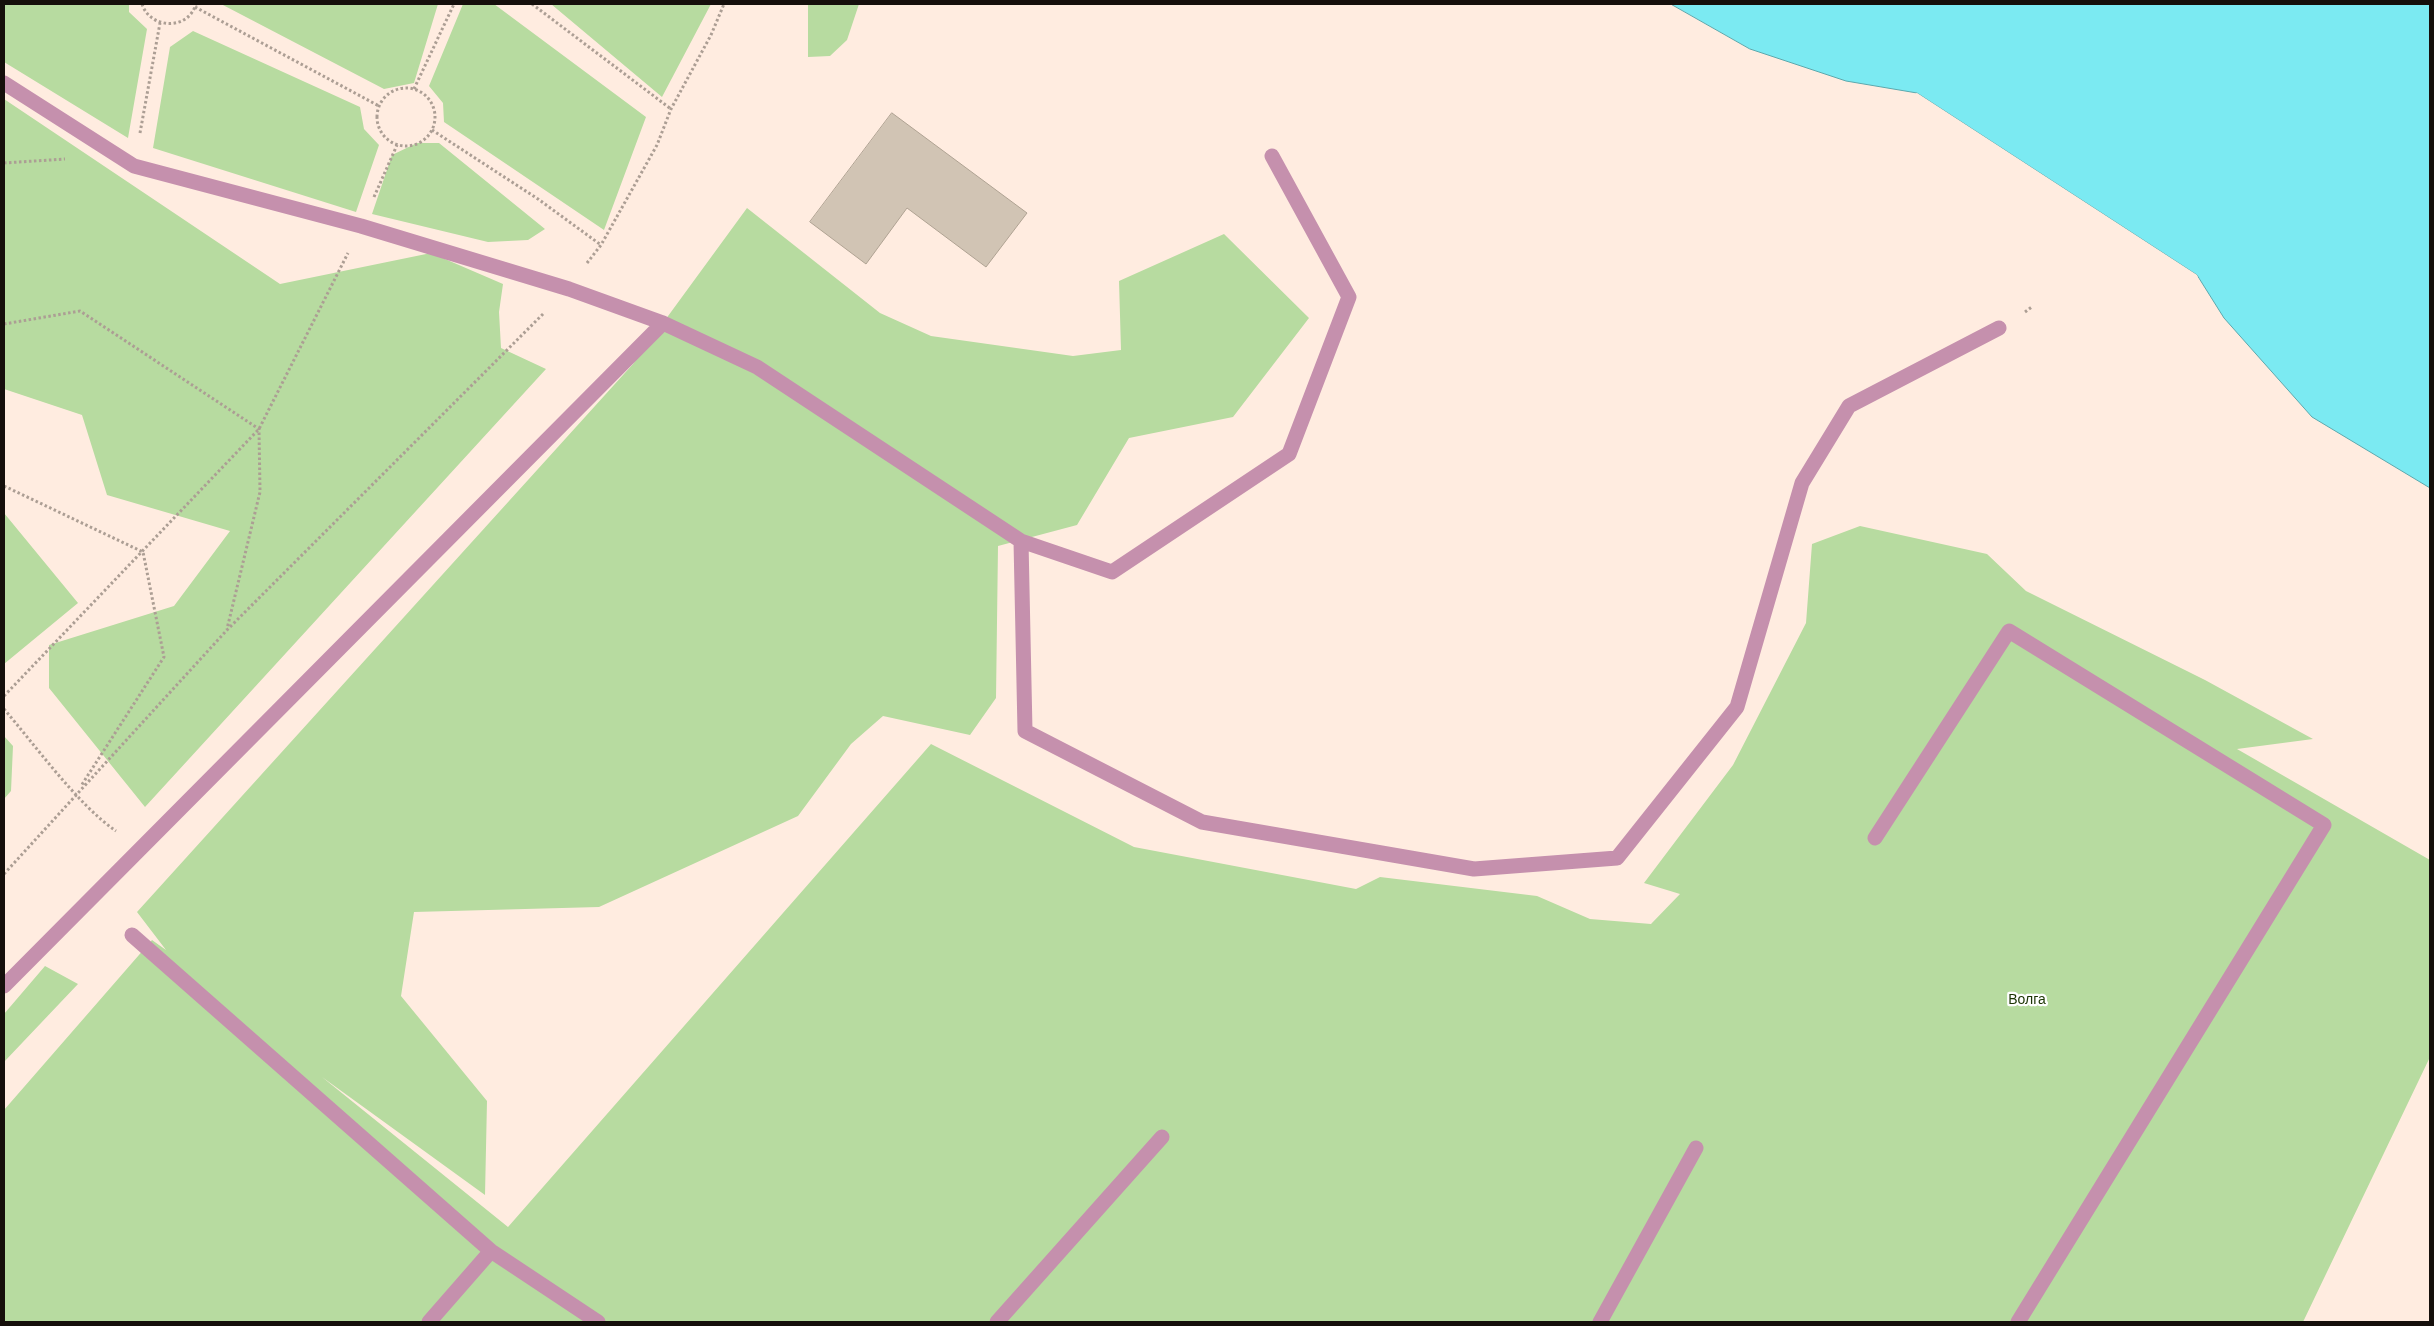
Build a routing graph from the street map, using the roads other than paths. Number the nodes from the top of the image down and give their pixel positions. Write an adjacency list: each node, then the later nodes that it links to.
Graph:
1 (4, 83): 3 (lane)
2 (1272, 156): 5 (lane)
3 (663, 323): 5 (lane); 8 (lane)
4 (1999, 328): 5 (lane)
5 (1021, 541)
6 (1875, 838): 16 (lane)
7 (132, 935): 11 (lane)
8 (4, 986)
9 (1162, 1137): 14 (lane)
10 (1696, 1148): 15 (lane)
11 (492, 1251): 12 (lane); 13 (lane)
12 (429, 1322)
13 (598, 1322)
14 (997, 1322)
15 (1600, 1322)
16 (2018, 1322)

